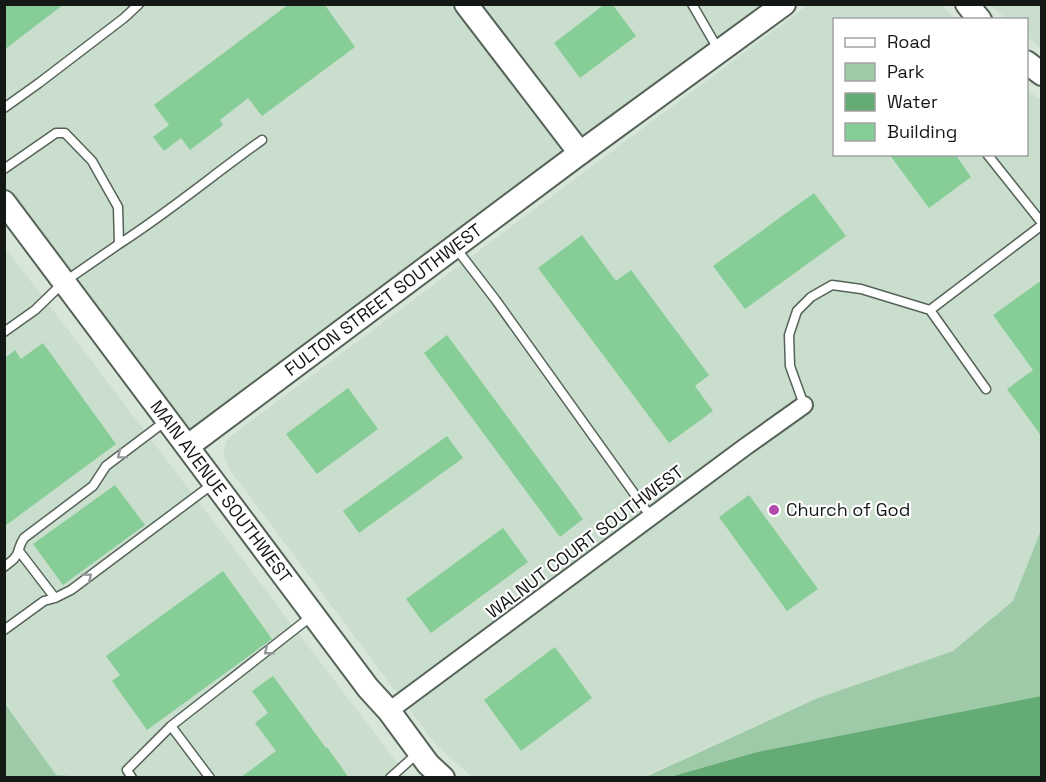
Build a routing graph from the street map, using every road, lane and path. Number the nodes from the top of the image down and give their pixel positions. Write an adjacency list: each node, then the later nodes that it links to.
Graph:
1 (139, 4): 10 (lane)
2 (466, 4): 12 (street)
3 (692, 4): 7 (lane)
4 (784, 4): 7 (street, FULTON STREET SOUTHWEST)
5 (967, 4): 6 (street)
6 (978, 18)
7 (720, 52): 12 (street, FULTON STREET SOUTHWEST)
8 (1028, 64): 9 (street)
9 (1041, 74)
10 (4, 108)
11 (262, 140): 17 (lane)
12 (580, 153): 18 (street, FULTON STREET SOUTHWEST)
13 (989, 156): 16 (lane)
14 (4, 169): 17 (lane)
15 (4, 202): 19 (street, MAIN AVENUE SOUTHWEST)
16 (1041, 224): 20 (lane)
17 (119, 244): 19 (lane)
18 (455, 247): 25 (street, FULTON STREET SOUTHWEST); 27 (lane)
19 (64, 282): 21 (lane); 24 (street, MAIN AVENUE SOUTHWEST)
20 (930, 310): 22 (lane); 23 (lane)
21 (4, 332)
22 (986, 389)
23 (804, 405): 27 (street, WALNUT COURT SOUTHWEST)
24 (167, 419): 25 (street, MAIN AVENUE SOUTHWEST); 28 (lane, one-way to 28)
25 (188, 446): 26 (street, MAIN AVENUE SOUTHWEST)
26 (215, 483): 30 (lane, one-way to 26); 31 (street, MAIN AVENUE SOUTHWEST)
27 (651, 517): 33 (street, WALNUT COURT SOUTHWEST)
28 (19, 551): 29 (lane); 30 (lane)
29 (4, 567)
30 (55, 598): 32 (lane)
31 (314, 615): 33 (street, MAIN AVENUE SOUTHWEST); 34 (lane, one-way to 34)
32 (4, 630)
33 (389, 711): 35 (street, MAIN AVENUE SOUTHWEST)
34 (171, 726): 36 (lane); 37 (lane)
35 (430, 764): 38 (lane)
36 (132, 777)
37 (210, 777)
38 (390, 777)

